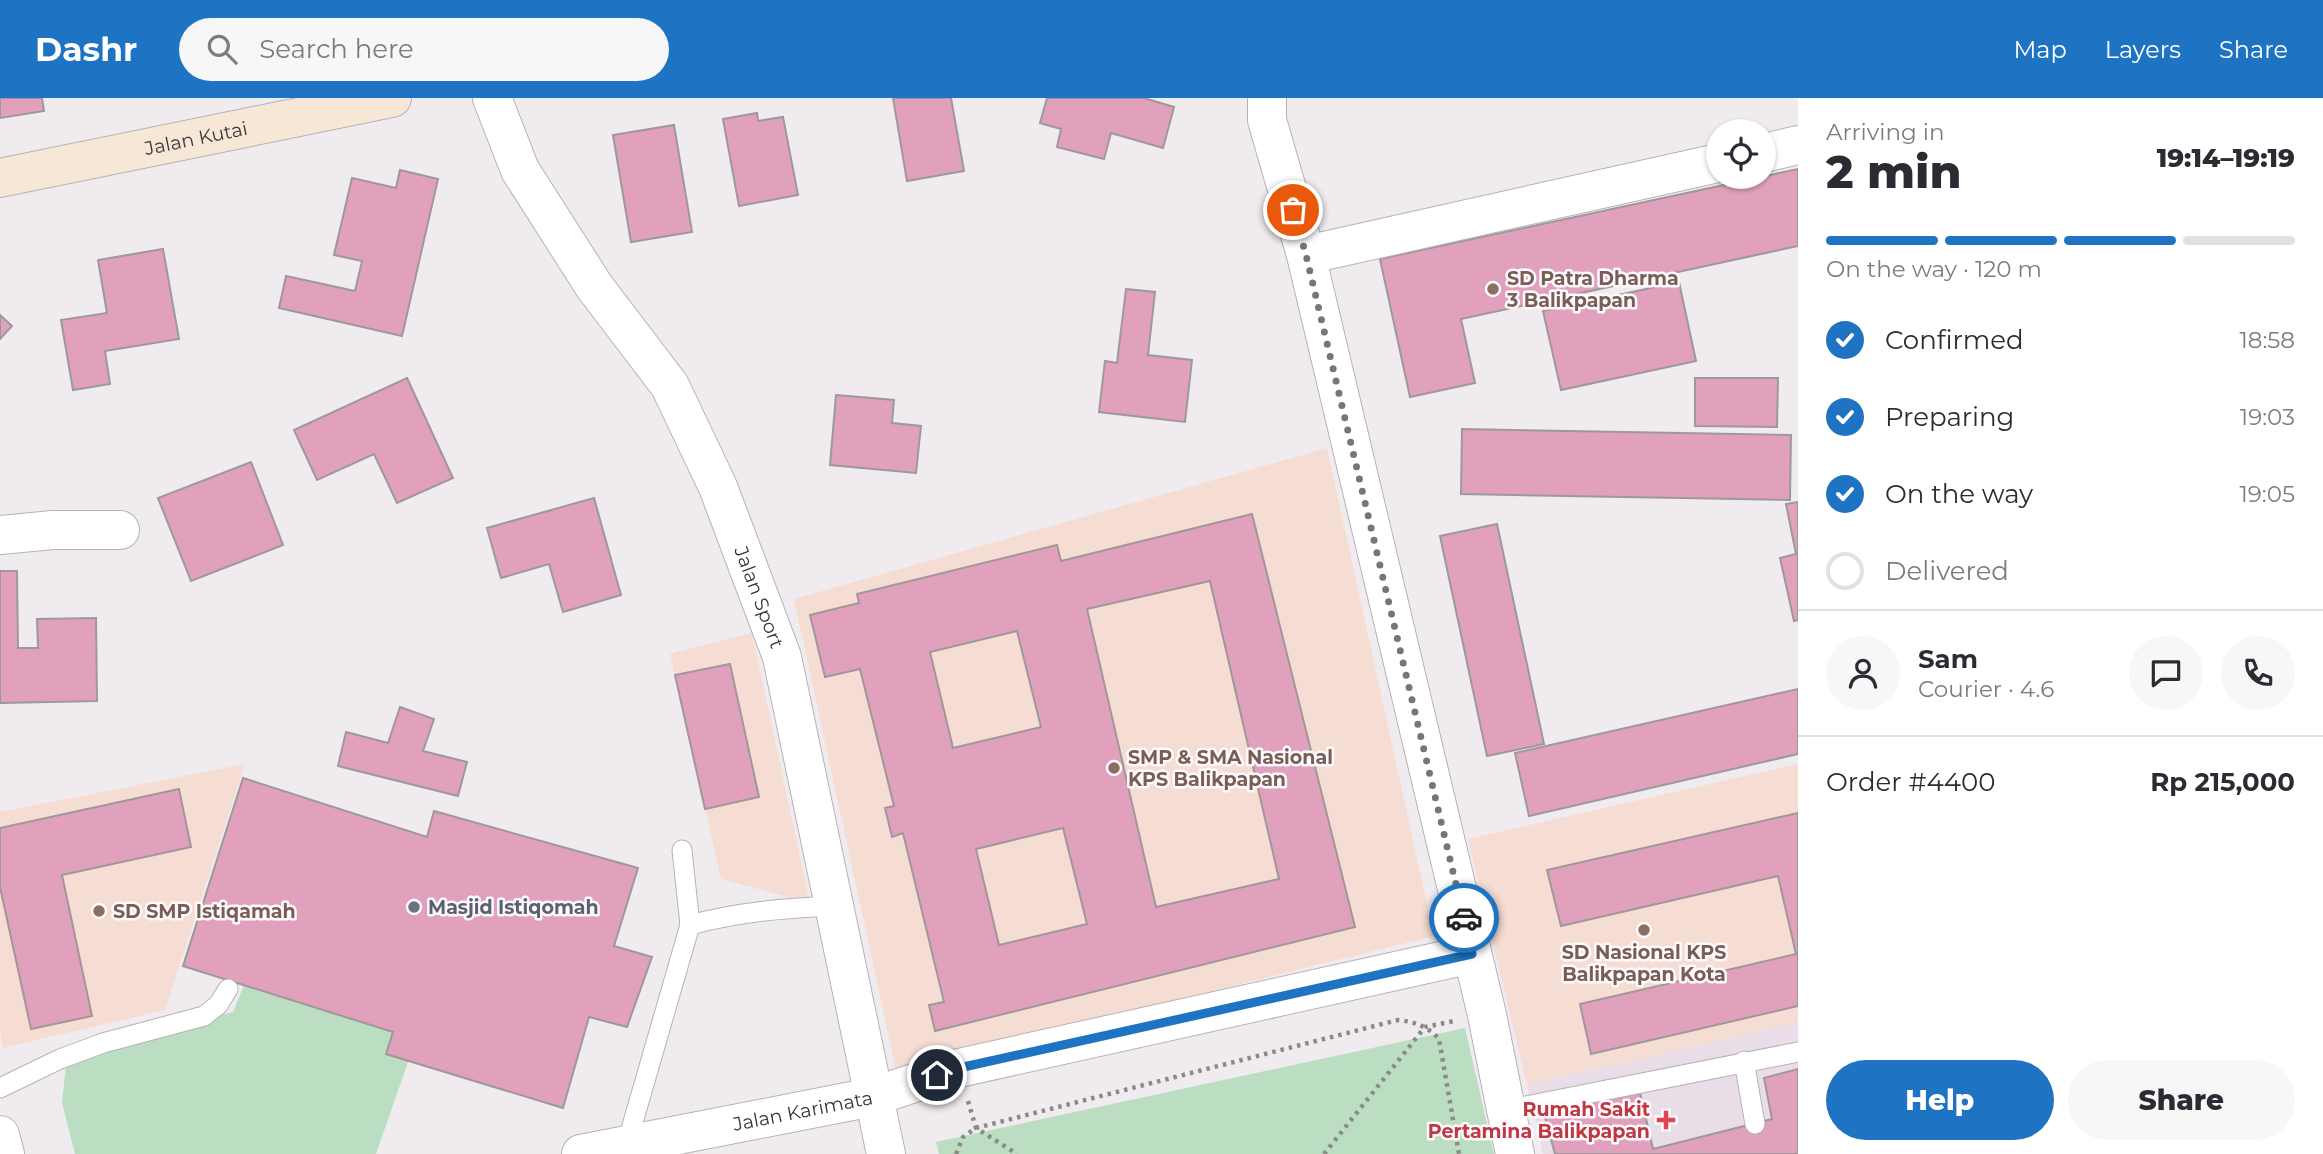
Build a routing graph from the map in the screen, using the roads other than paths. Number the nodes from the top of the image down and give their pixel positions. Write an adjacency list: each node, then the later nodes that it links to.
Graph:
1 (392, 98): 7 (street, Jalan Kutai)
2 (492, 98): 12 (street, Jalan Sport)
3 (1267, 98): 8 (street)
4 (1798, 145): 5 (street)
5 (1776, 150)
6 (1706, 166): 8 (street)
7 (0, 178)
8 (1306, 255): 14 (street)
9 (120, 530): 10 (street)
10 (0, 535)
11 (682, 850): 13 (lane)
12 (834, 906): 13 (lane); 19 (street, Jalan Sport)
13 (690, 925): 23 (lane)
14 (1472, 954): 19 (street, Jalan Karimata); 20 (street)
15 (228, 989): 18 (lane)
16 (1798, 1052): 17 (lane)
17 (1744, 1061): 20 (lane); 21 (lane)
18 (0, 1088)
19 (873, 1097): 23 (street, Jalan Karimata); 26 (street, Jalan Sport)
20 (1506, 1110): 27 (street)
21 (1755, 1124)
22 (0, 1135): 24 (street)
23 (627, 1143): 25 (street, Jalan Karimata)
24 (5, 1154)
25 (581, 1154)
26 (886, 1154)
27 (1515, 1154)

